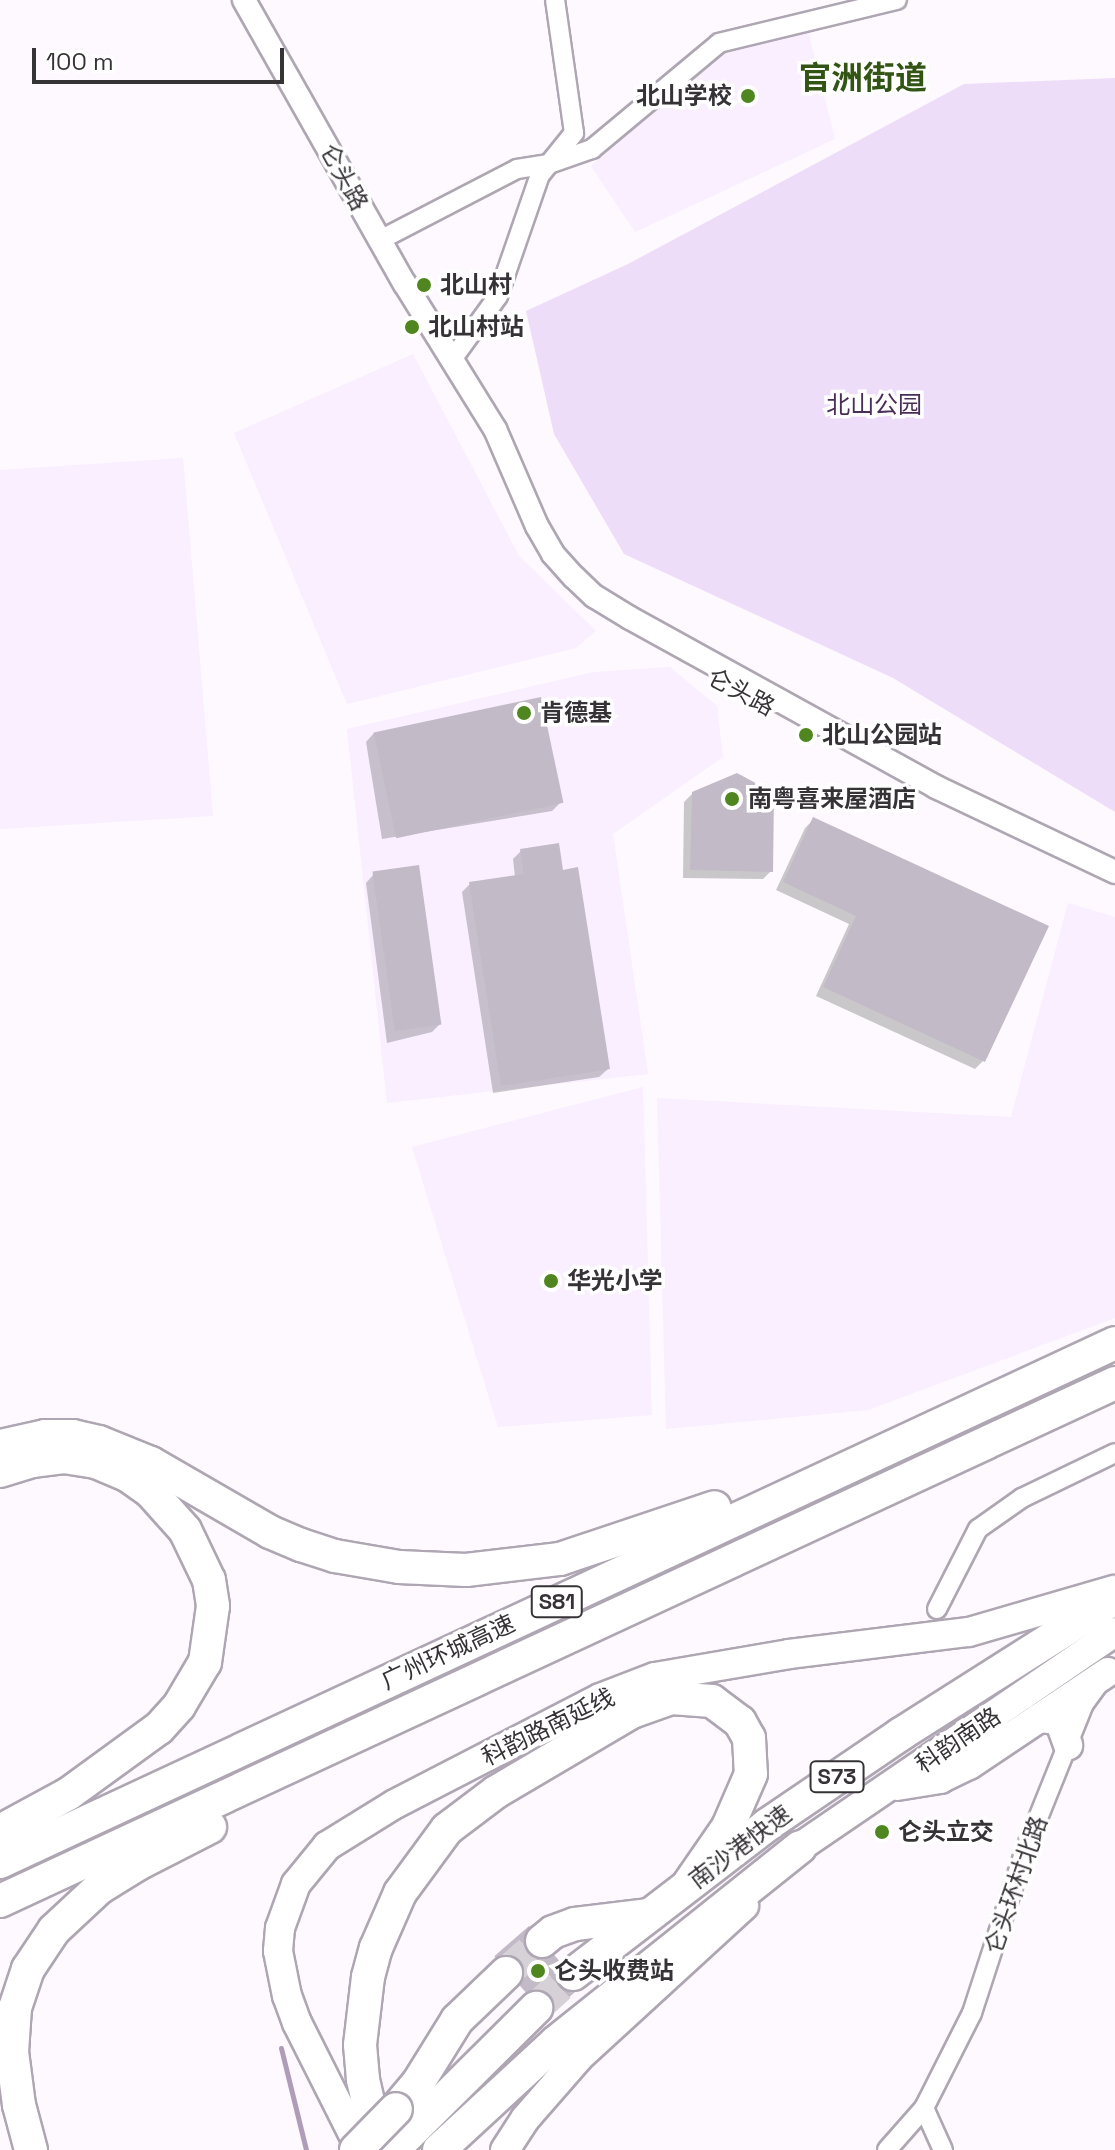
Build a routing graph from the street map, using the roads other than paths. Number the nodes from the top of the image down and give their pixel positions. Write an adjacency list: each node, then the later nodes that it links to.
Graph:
1 (244, 0): 5 (street, 仑头路)
2 (555, 0): 4 (street)
3 (897, 0): 4 (street)
4 (549, 164): 5 (street); 6 (street)
5 (380, 240): 6 (street, 仑头路)
6 (451, 361): 7 (street, 仑头路)
7 (470, 394): 8 (street, 仑头路); 9 (street, 仑头路)
8 (1115, 872)
9 (1115, 885)
10 (1115, 1343): 12 (highway, 广州环城高速 / S81)
11 (1115, 1383): 16 (highway, 广州环城高速 / S81)
12 (936, 1425): 13 (highway); 27 (highway, 广州环城高速 / S81)
13 (0, 1446)
14 (1115, 1453): 19 (street)
15 (0, 1471): 25 (highway)
16 (762, 1546): 29 (highway); 30 (highway, 广州环城高速 / S81)
17 (1115, 1590): 42 (main road, 科韵路南延线)
18 (1115, 1598): 28 (highway, 南沙港快速 / S73)
19 (937, 1609)
20 (1115, 1632): 24 (main road, 科韵南路)
21 (1111, 1670): 22 (main road); 23 (street, 仑头环村北路)
22 (1039, 1718): 23 (main road); 24 (main road)
23 (1068, 1745): 37 (street, 仑头环村北路)
24 (888, 1786): 26 (main road, 科韵南路)
25 (0, 1831)
26 (800, 1847): 43 (highway, 南沙港快速); 44 (main road)
27 (0, 1862)
28 (688, 1885): 31 (highway, 南沙港快速 / S73); 39 (highway)
29 (99, 1888): 35 (highway); 41 (highway)
30 (0, 1901)
31 (649, 1915): 32 (highway); 34 (highway, 南沙港快速 / S73)
32 (542, 1941)
33 (506, 1973): 39 (highway)
34 (573, 1974)
35 (0, 1994)
36 (536, 2008): 39 (highway)
37 (924, 2108): 45 (street, 仑头环村北路); 46 (street)
38 (0, 2112): 40 (highway)
39 (395, 2137): 42 (highway, bridge)
40 (11, 2150)
41 (31, 2150)
42 (358, 2150)
43 (439, 2150)
44 (505, 2150)
45 (887, 2150)
46 (943, 2150)

